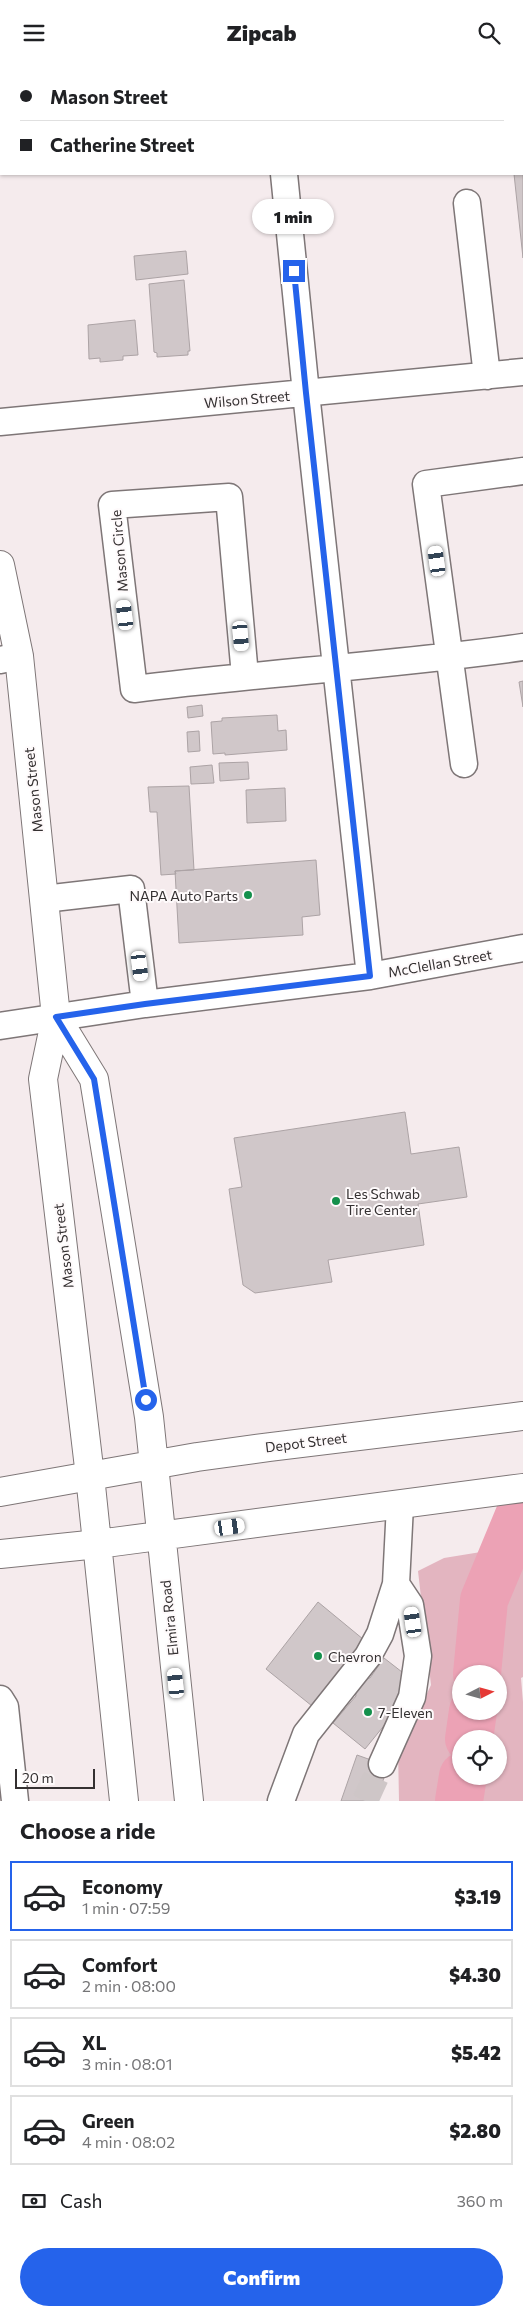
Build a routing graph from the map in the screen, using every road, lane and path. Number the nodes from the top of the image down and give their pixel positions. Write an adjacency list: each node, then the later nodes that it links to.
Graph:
1 (284, 175): 5 (street)
2 (467, 203): 4 (street)
3 (523, 372): 4 (street, Wilson Street)
4 (487, 376): 5 (street, Wilson Street)
5 (306, 393): 6 (street, Wilson Street); 12 (street)
6 (0, 422)
7 (523, 471): 10 (street)
8 (0, 565): 11 (main road, Mason Street)
9 (523, 647): 10 (street, Mason Circle)
10 (450, 657): 12 (street, Mason Circle); 14 (street)
11 (10, 658): 15 (main road, Mason Street)
12 (337, 668): 13 (street, Mason Circle); 17 (street)
13 (245, 675): 13 (street, Mason Circle)
14 (464, 764)
15 (44, 899): 18 (street); 19 (main road, Mason Street)
16 (523, 949): 17 (street, McClellan Street)
17 (370, 976): 18 (street, McClellan Street)
18 (145, 1004): 19 (street, McClellan Street)
19 (56, 1017): 20 (street, McClellan Street); 22 (main road, Mason Street); 23 (main road, Mason Street)
20 (0, 1026)
21 (516, 1417): 22 (main road, Depot Street)
22 (153, 1465): 23 (main road, Depot Street); 27 (main road, Elmira Road)
23 (90, 1476): 25 (main road, Depot Street); 28 (main road)
24 (515, 1489): 26 (main road)
25 (0, 1492)
26 (400, 1505): 27 (main road); 30 (street)
27 (161, 1536): 28 (main road); 35 (main road, Elmira Road)
28 (98, 1544): 29 (main road); 34 (main road)
29 (0, 1554)
30 (396, 1584): 32 (street); 36 (street)
31 (0, 1699): 33 (street)
32 (382, 1764)
33 (14, 1801)
34 (124, 1801)
35 (189, 1801)
36 (281, 1801)

